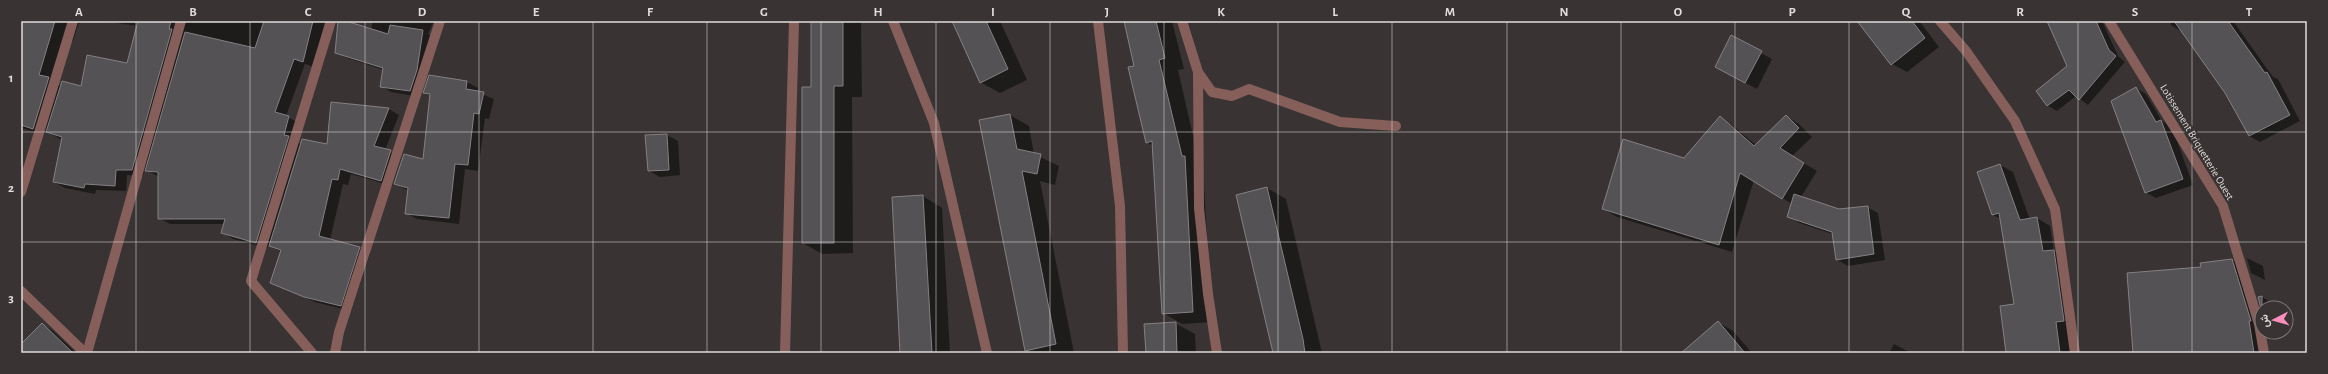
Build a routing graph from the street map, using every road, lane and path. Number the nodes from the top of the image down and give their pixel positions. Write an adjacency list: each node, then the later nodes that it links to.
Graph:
1 (73, 21): 13 (street)
2 (181, 21): 15 (street)
3 (331, 21): 16 (street)
4 (440, 21): 17 (street)
5 (794, 21): 18 (street)
6 (893, 21): 19 (street)
7 (1098, 21): 20 (street)
8 (1182, 21): 11 (street)
9 (1940, 21): 22 (street)
10 (2108, 21): 23 (street, Lotissement Briquetterie Ouest)
11 (1198, 72): 12 (street); 21 (street)
12 (1396, 126)
13 (21, 192)
14 (21, 291): 15 (street)
15 (86, 353)
16 (312, 353)
17 (335, 353)
18 (785, 353)
19 (987, 353)
20 (1123, 353)
21 (1217, 353)
22 (2075, 353)
23 (2264, 353)

